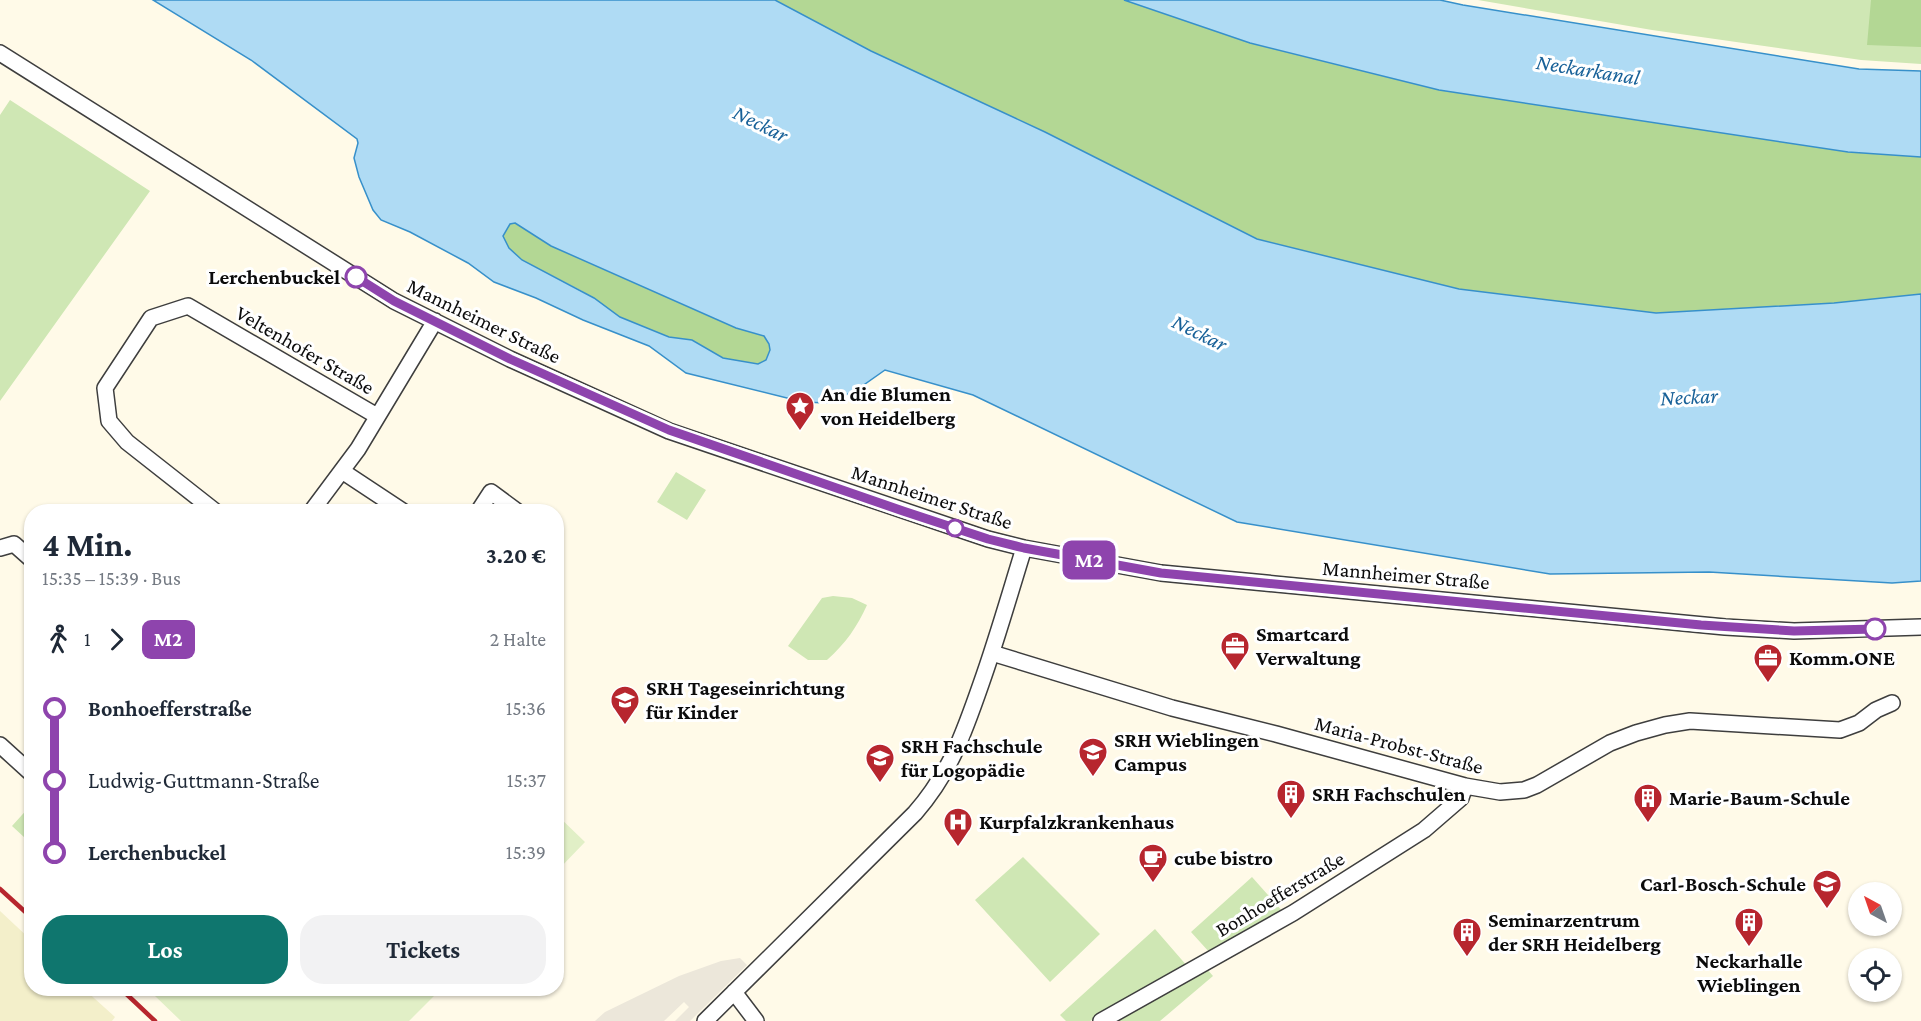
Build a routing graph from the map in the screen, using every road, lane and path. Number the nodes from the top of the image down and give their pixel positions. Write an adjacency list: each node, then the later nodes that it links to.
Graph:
1 (0, 53): 2 (street, Mannheimer Straße)
2 (435, 321): 3 (street); 11 (street, Mannheimer Straße)
3 (377, 416): 4 (street); 5 (street, Veltenhofer Straße)
4 (342, 471): 6 (street); 7 (street)
5 (206, 504)
6 (316, 504)
7 (392, 504)
8 (483, 504): 9 (street)
9 (507, 504)
10 (0, 548): 12 (street)
11 (1024, 548): 13 (street, Mannheimer Straße); 14 (street)
12 (24, 553)
13 (1921, 627)
14 (992, 653): 18 (street, Maria-Probst-Straße); 19 (street)
15 (1892, 703): 18 (street, Maria-Probst-Straße)
16 (0, 745): 17 (street)
17 (24, 767)
18 (1465, 786): 22 (street, Bonhoefferstraße)
19 (734, 992): 20 (street); 21 (street)
20 (705, 1021)
21 (756, 1021)
22 (1101, 1021)

